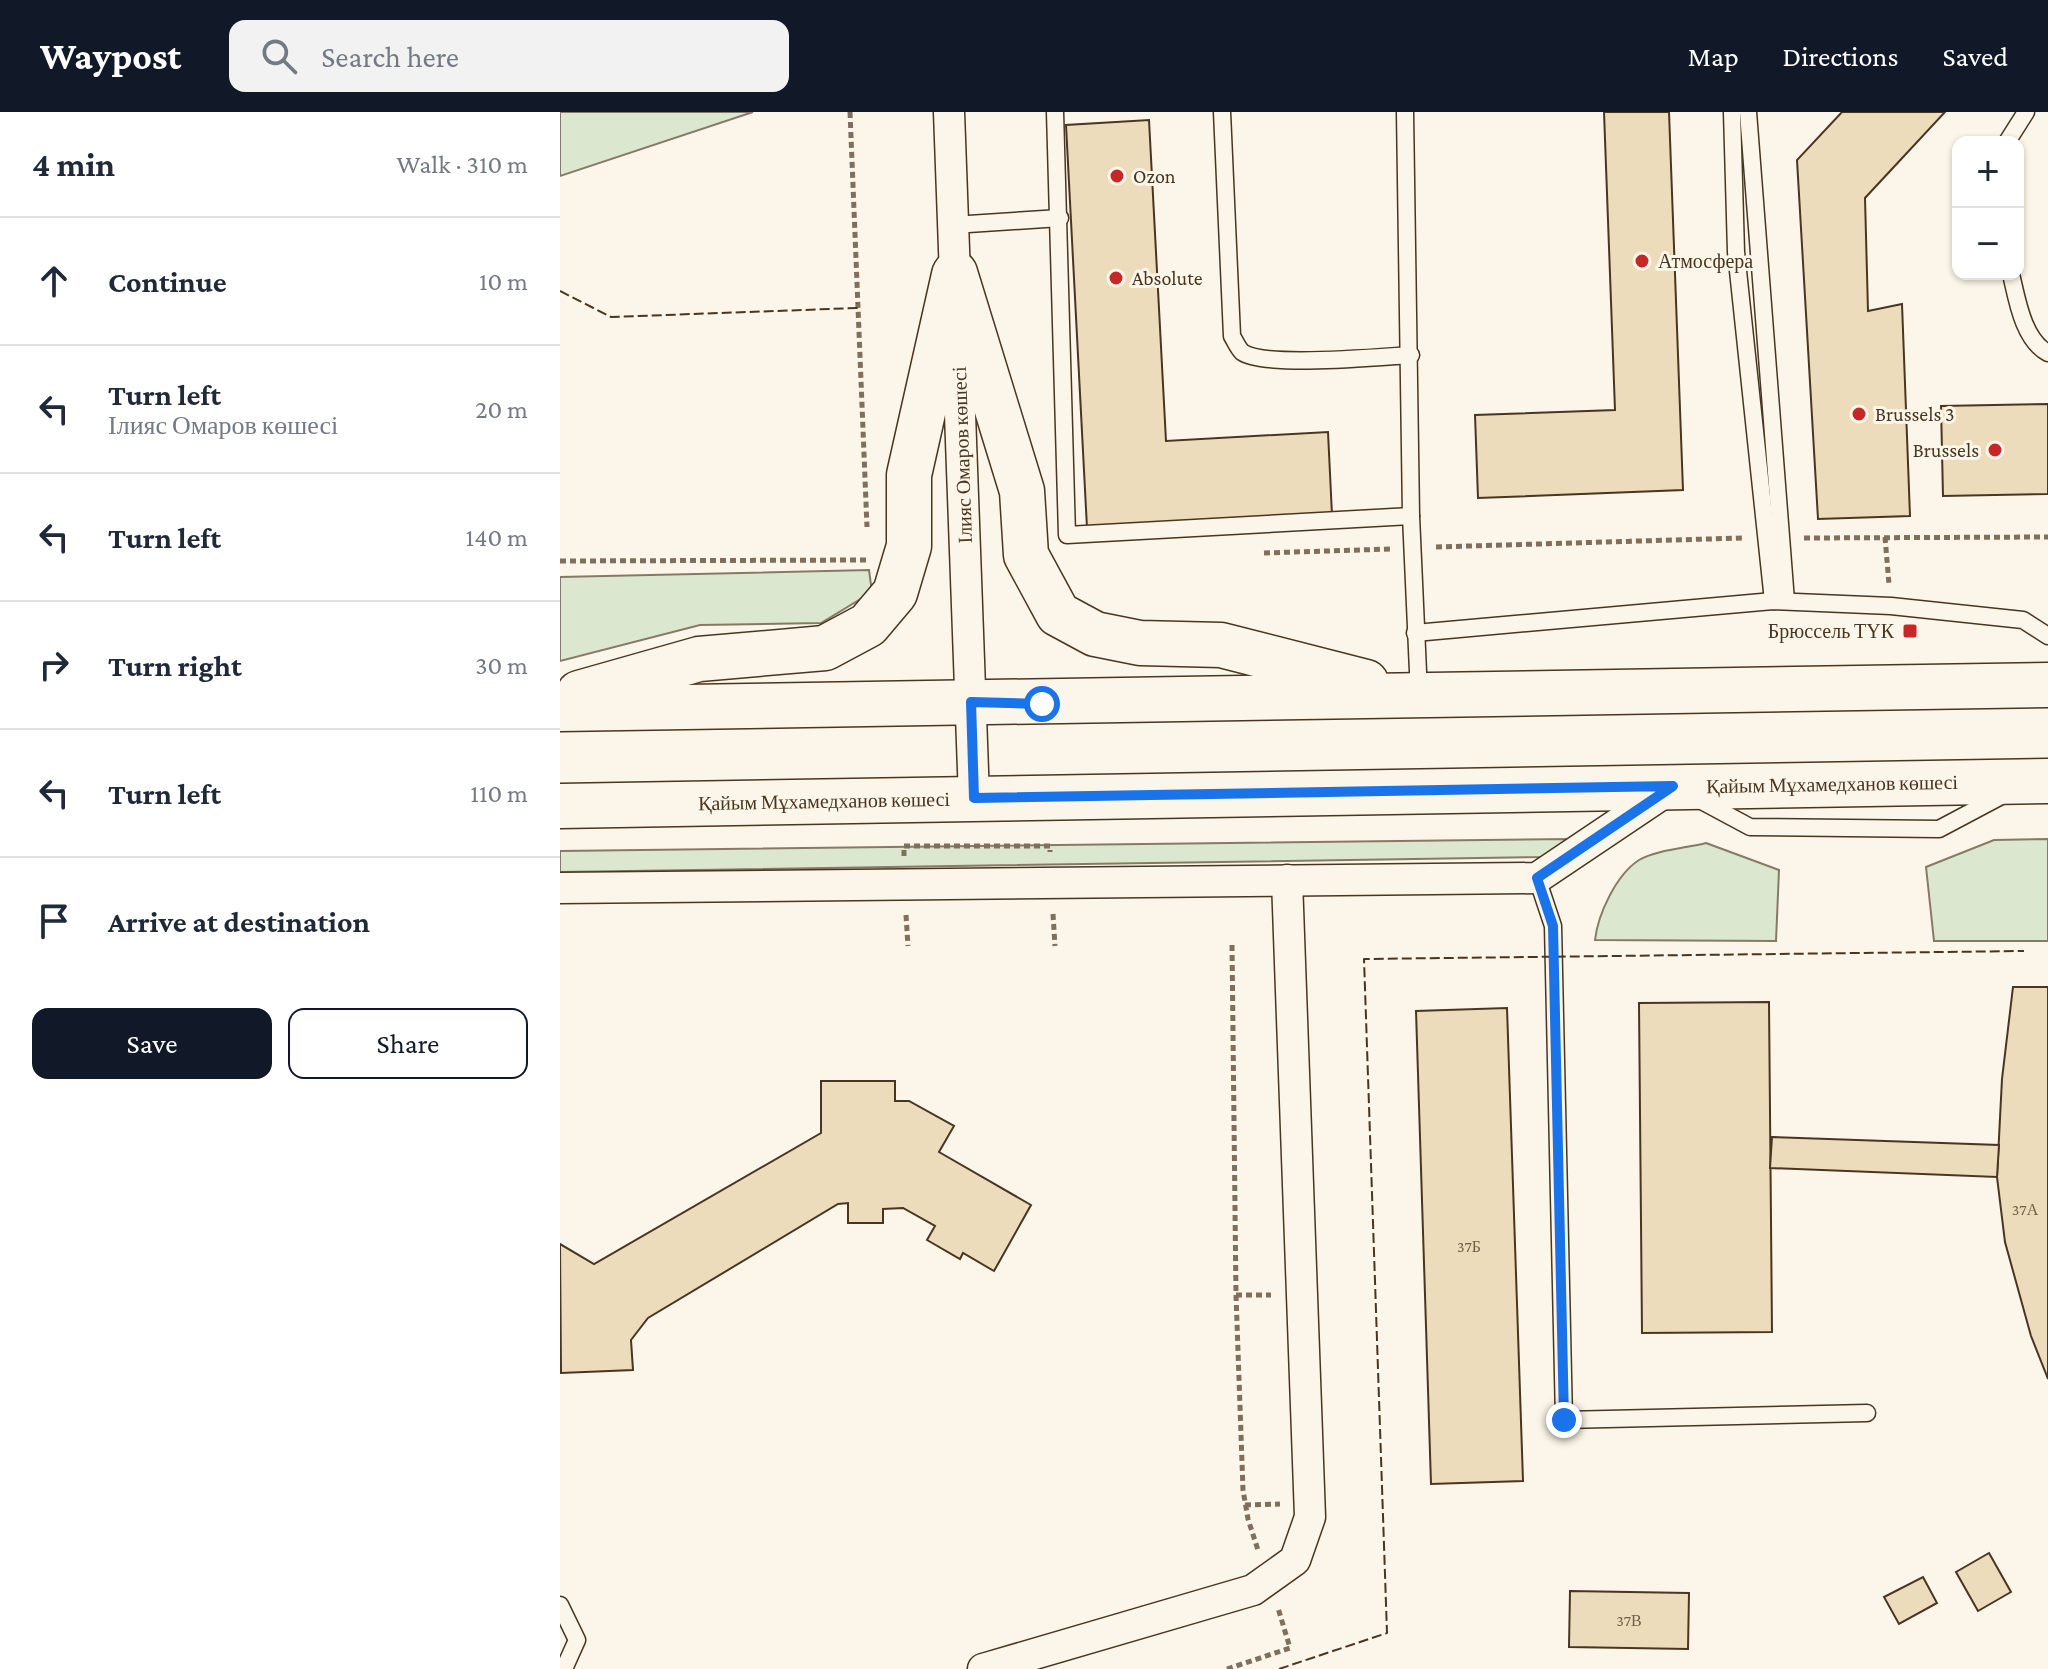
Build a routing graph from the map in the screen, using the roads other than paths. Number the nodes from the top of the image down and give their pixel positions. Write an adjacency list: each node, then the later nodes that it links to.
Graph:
1 (949, 112): 10 (street, Ілияс Омаров көшесі)
2 (1055, 112): 9 (lane)
3 (1222, 112): 14 (lane)
4 (1405, 112): 14 (lane)
5 (1732, 112): 16 (lane)
6 (2026, 112): 8 (lane)
7 (1752, 115): 16 (lane)
8 (2011, 136)
9 (1060, 218): 10 (lane); 15 (lane)
10 (953, 225): 11 (street, Ілияс Омаров көшесі)
11 (955, 273): 21 (main road); 22 (main road); 23 (street, Ілияс Омаров көшесі)
12 (2012, 280): 13 (lane)
13 (2048, 353)
14 (1411, 355): 15 (lane)
15 (1411, 516): 18 (lane)
16 (1773, 538): 17 (lane)
17 (1780, 601): 18 (lane); 19 (lane)
18 (1415, 633): 21 (lane)
19 (2048, 636)
20 (2048, 685): 21 (main road)
21 (1419, 695): 23 (main road)
22 (560, 698)
23 (971, 702): 24 (main road); 27 (street, Ілияс Омаров көшесі)
24 (560, 709)
25 (2039, 781): 26 (main road, Қайым Мұхамедханов көшесі)
26 (1673, 786): 27 (main road, Қайым Мұхамедханов көшесі); 29 (street)
27 (974, 798): 28 (main road, Қайым Мұхамедханов көшесі)
28 (560, 806)
29 (1537, 878): 30 (street); 32 (lane)
30 (1287, 880): 31 (street); 35 (street)
31 (560, 888)
32 (1867, 1413)
33 (560, 1605): 34 (lane)
34 (564, 1669)
35 (983, 1669)

